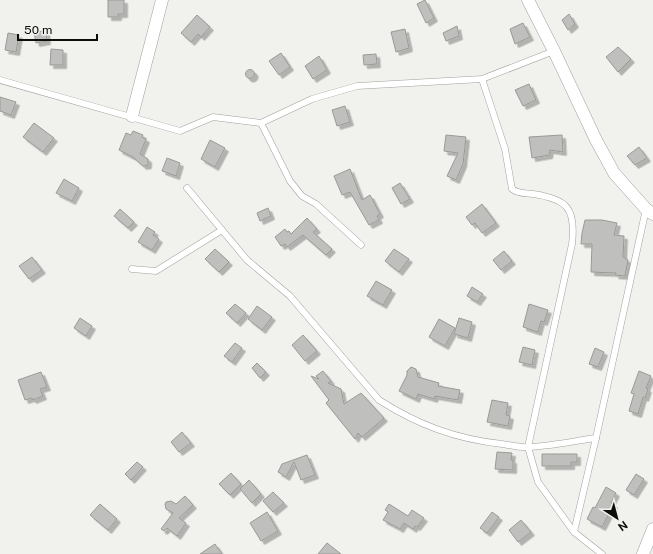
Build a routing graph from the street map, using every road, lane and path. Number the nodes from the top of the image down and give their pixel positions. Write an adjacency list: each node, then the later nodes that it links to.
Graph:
1 (162, 0): 6 (street)
2 (528, 0): 3 (street)
3 (554, 51): 4 (lane); 9 (street)
4 (482, 79): 7 (lane); 14 (lane)
5 (0, 80): 6 (lane)
6 (132, 116): 7 (lane)
7 (261, 124): 11 (lane)
8 (187, 188): 10 (lane)
9 (649, 212): 13 (lane)
10 (222, 230): 12 (lane); 14 (lane)
11 (361, 245)
12 (132, 269)
13 (596, 438): 14 (lane); 16 (lane)
14 (528, 447): 16 (lane)
15 (653, 529): 18 (street)
16 (574, 532): 17 (lane)
17 (602, 554)
18 (643, 554)

